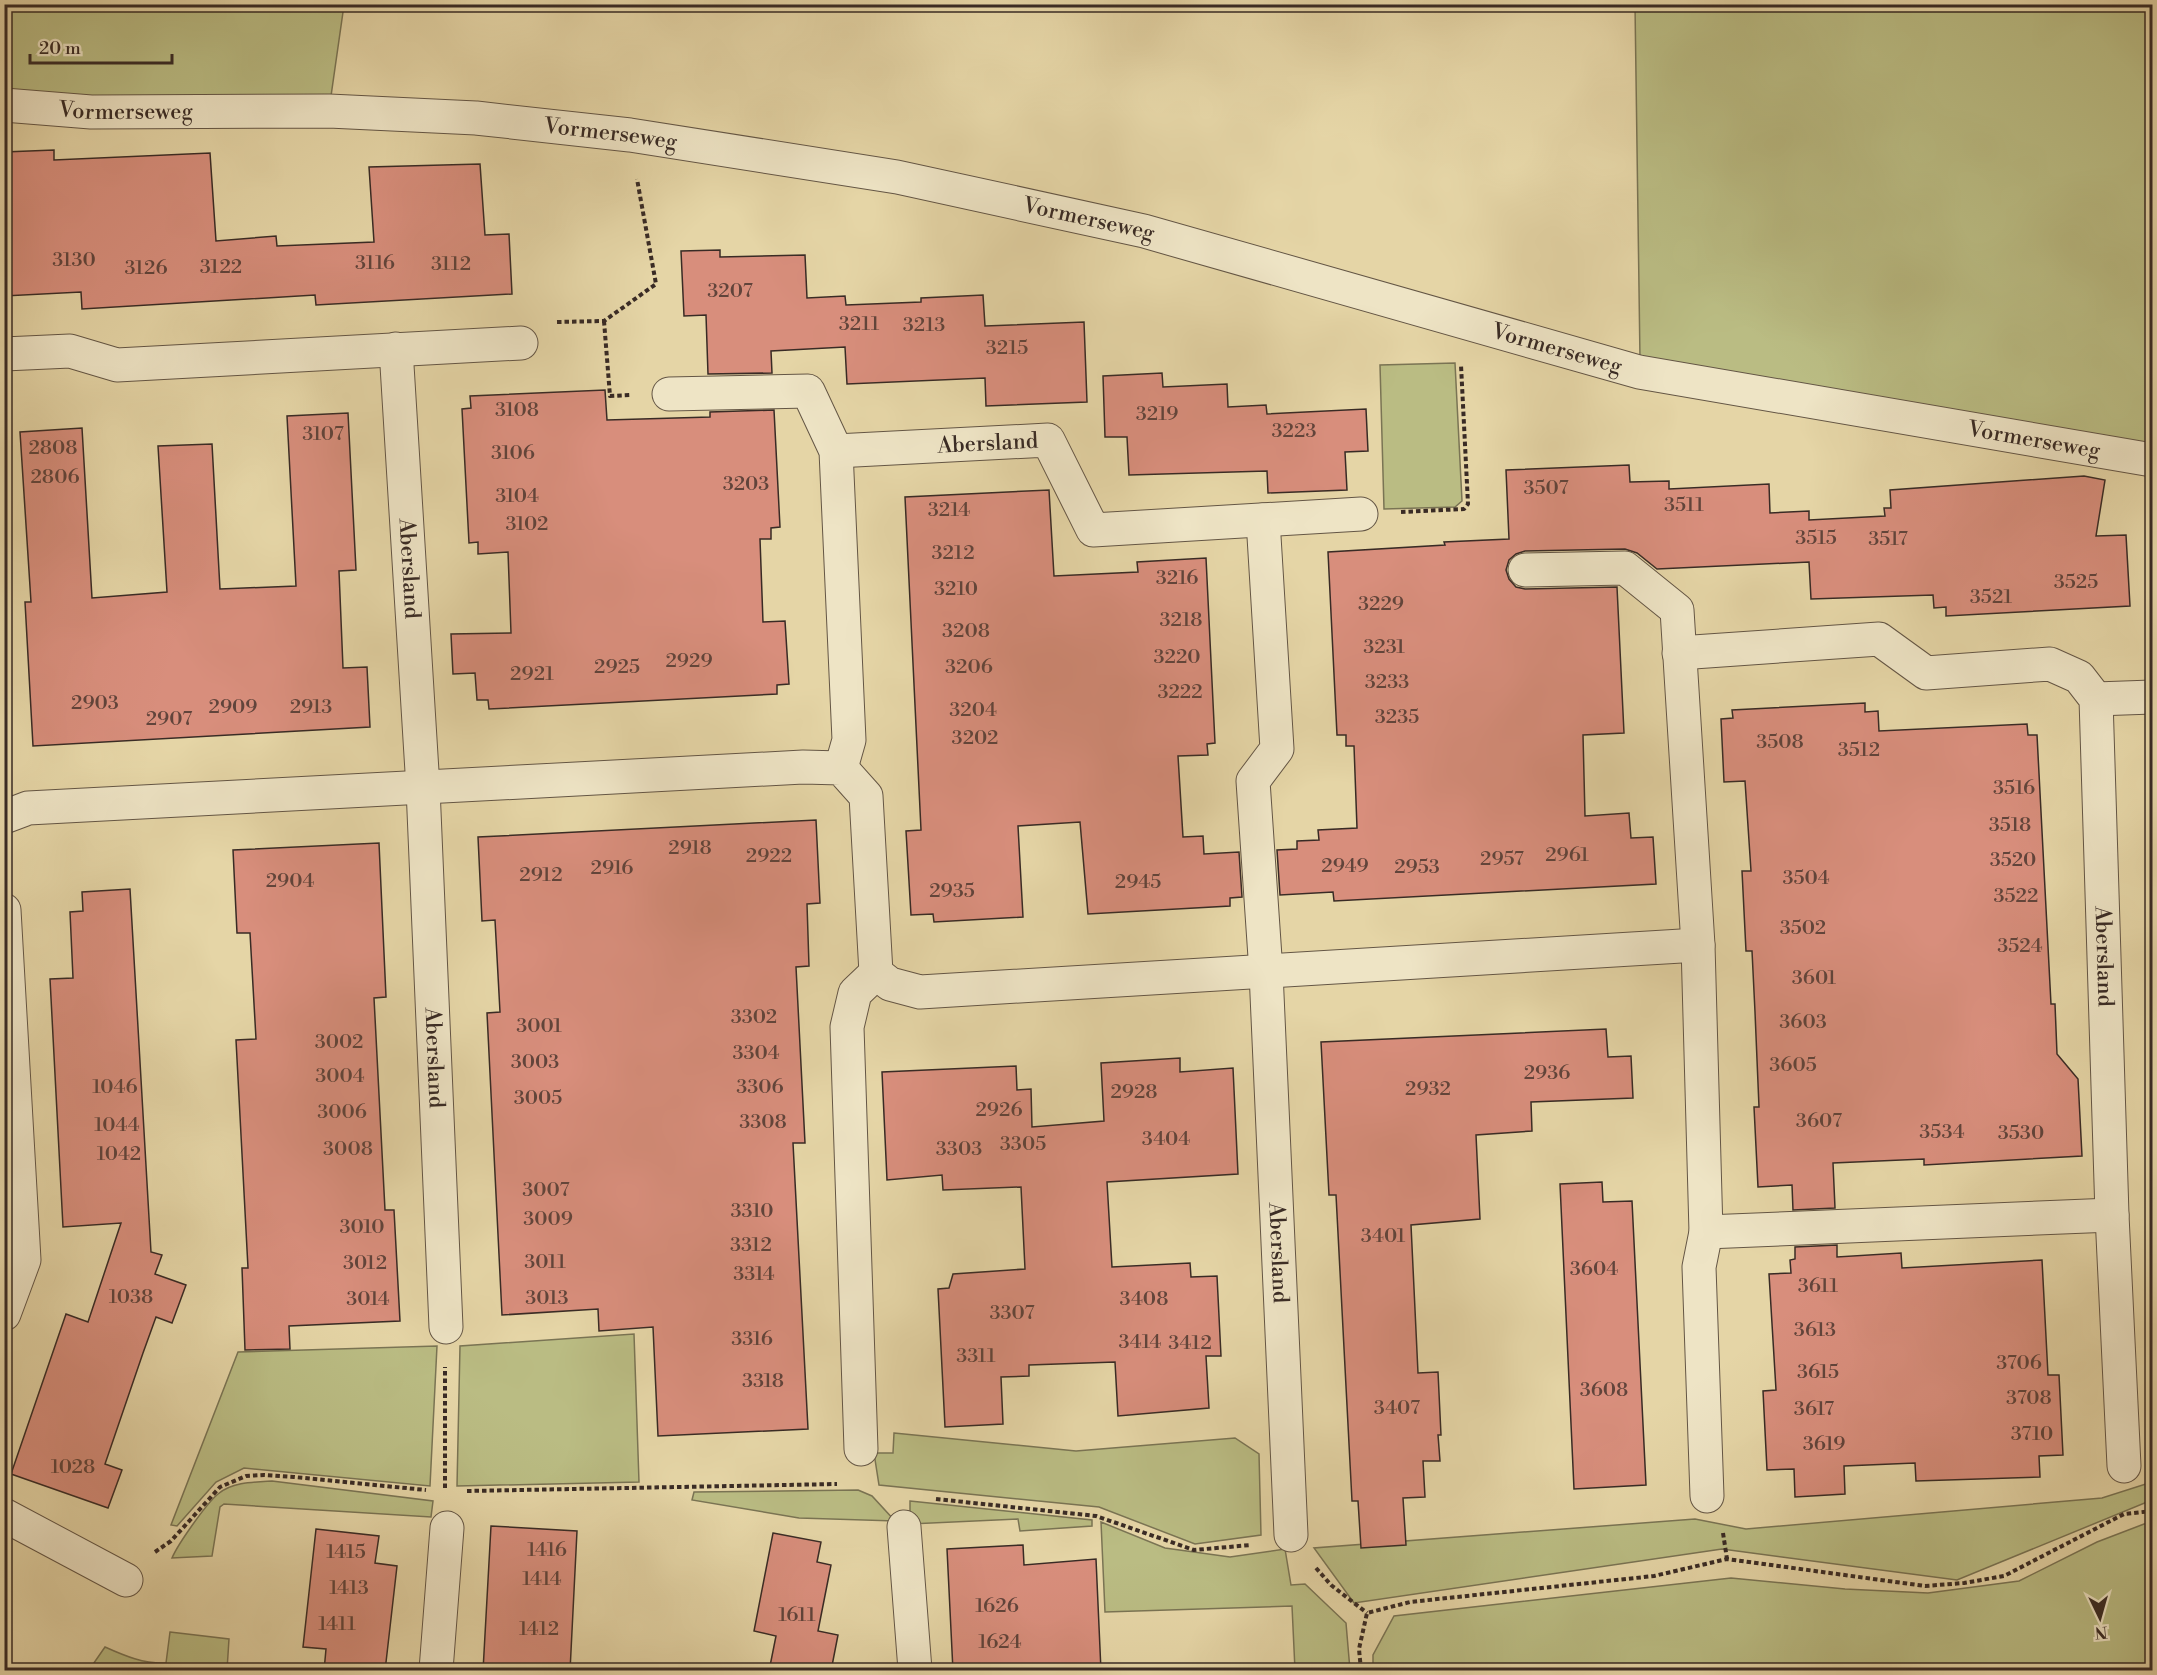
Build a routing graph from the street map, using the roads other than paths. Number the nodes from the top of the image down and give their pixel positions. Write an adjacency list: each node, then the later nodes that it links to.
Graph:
1 (4, 105): 7 (street, Vormerseweg)
2 (521, 343): 3 (street)
3 (396, 349): 4 (street); 15 (street, Abersland)
4 (4, 354)
5 (669, 394): 6 (street)
6 (836, 451): 9 (street, Abersland); 14 (street)
7 (2152, 460)
8 (1361, 514): 9 (street, Abersland)
9 (1263, 520): 20 (street, Abersland)
10 (1525, 570): 11 (street)
11 (1679, 653): 13 (street); 19 (street)
12 (2152, 697): 13 (street)
13 (2096, 699): 22 (street, Abersland)
14 (841, 768): 15 (street); 21 (street)
15 (423, 788): 16 (street); 25 (street, Abersland)
16 (4, 818)
17 (4, 910): 18 (street)
18 (5, 918): 24 (street)
19 (1698, 945): 20 (street); 23 (street)
20 (1266, 972): 21 (street); 32 (street, Abersland)
21 (876, 973): 26 (street)
22 (2112, 1215): 23 (street); 27 (street, Abersland)
23 (1706, 1232): 28 (street)
24 (4, 1314)
25 (446, 1327)
26 (861, 1449)
27 (2124, 1466)
28 (1707, 1496)
29 (4, 1515): 33 (street)
30 (904, 1527): 35 (street)
31 (447, 1528): 34 (street)
32 (1293, 1538)
33 (116, 1574)
34 (436, 1671)
35 (915, 1671)

